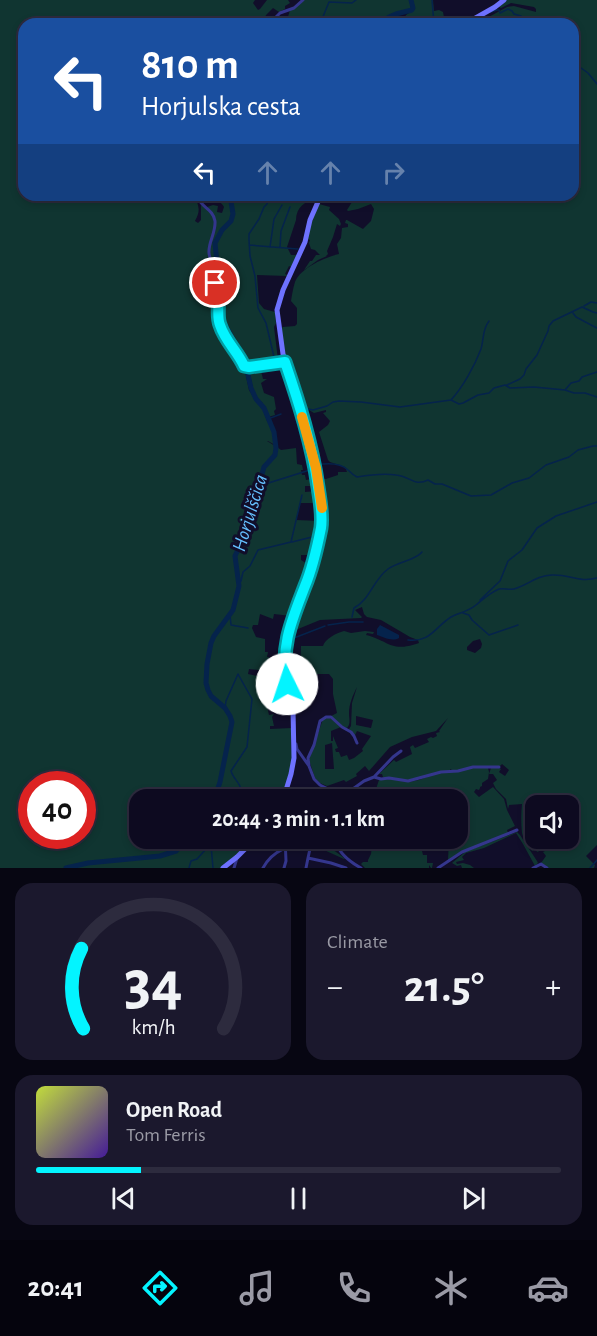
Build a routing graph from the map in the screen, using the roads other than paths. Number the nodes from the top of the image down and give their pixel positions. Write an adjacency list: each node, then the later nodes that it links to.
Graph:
1 (303, 0): 3 (street)
2 (504, 0): 4 (street)
3 (275, 18)
4 (476, 18)
5 (199, 201): 7 (street)
6 (319, 201): 7 (street)
7 (285, 362): 8 (street)
8 (294, 738): 11 (street); 14 (street)
9 (357, 743): 11 (street)
10 (401, 751): 13 (street)
11 (309, 766): 15 (street)
12 (500, 766): 13 (street)
13 (374, 777): 16 (street)
14 (286, 789)
15 (328, 789)
16 (352, 789)
17 (517, 830): 32 (street)
18 (245, 849): 23 (street)
19 (284, 849): 27 (street)
20 (285, 849): 28 (street)
21 (310, 849): 24 (street)
22 (339, 849): 31 (street)
23 (237, 857): 25 (street); 26 (street)
24 (308, 858): 29 (street); 30 (street)
25 (223, 868)
26 (234, 868)
27 (263, 868)
28 (284, 868)
29 (306, 868)
30 (346, 868)
31 (361, 868)
32 (438, 868)
33 (533, 868): 34 (street)
34 (548, 868)

